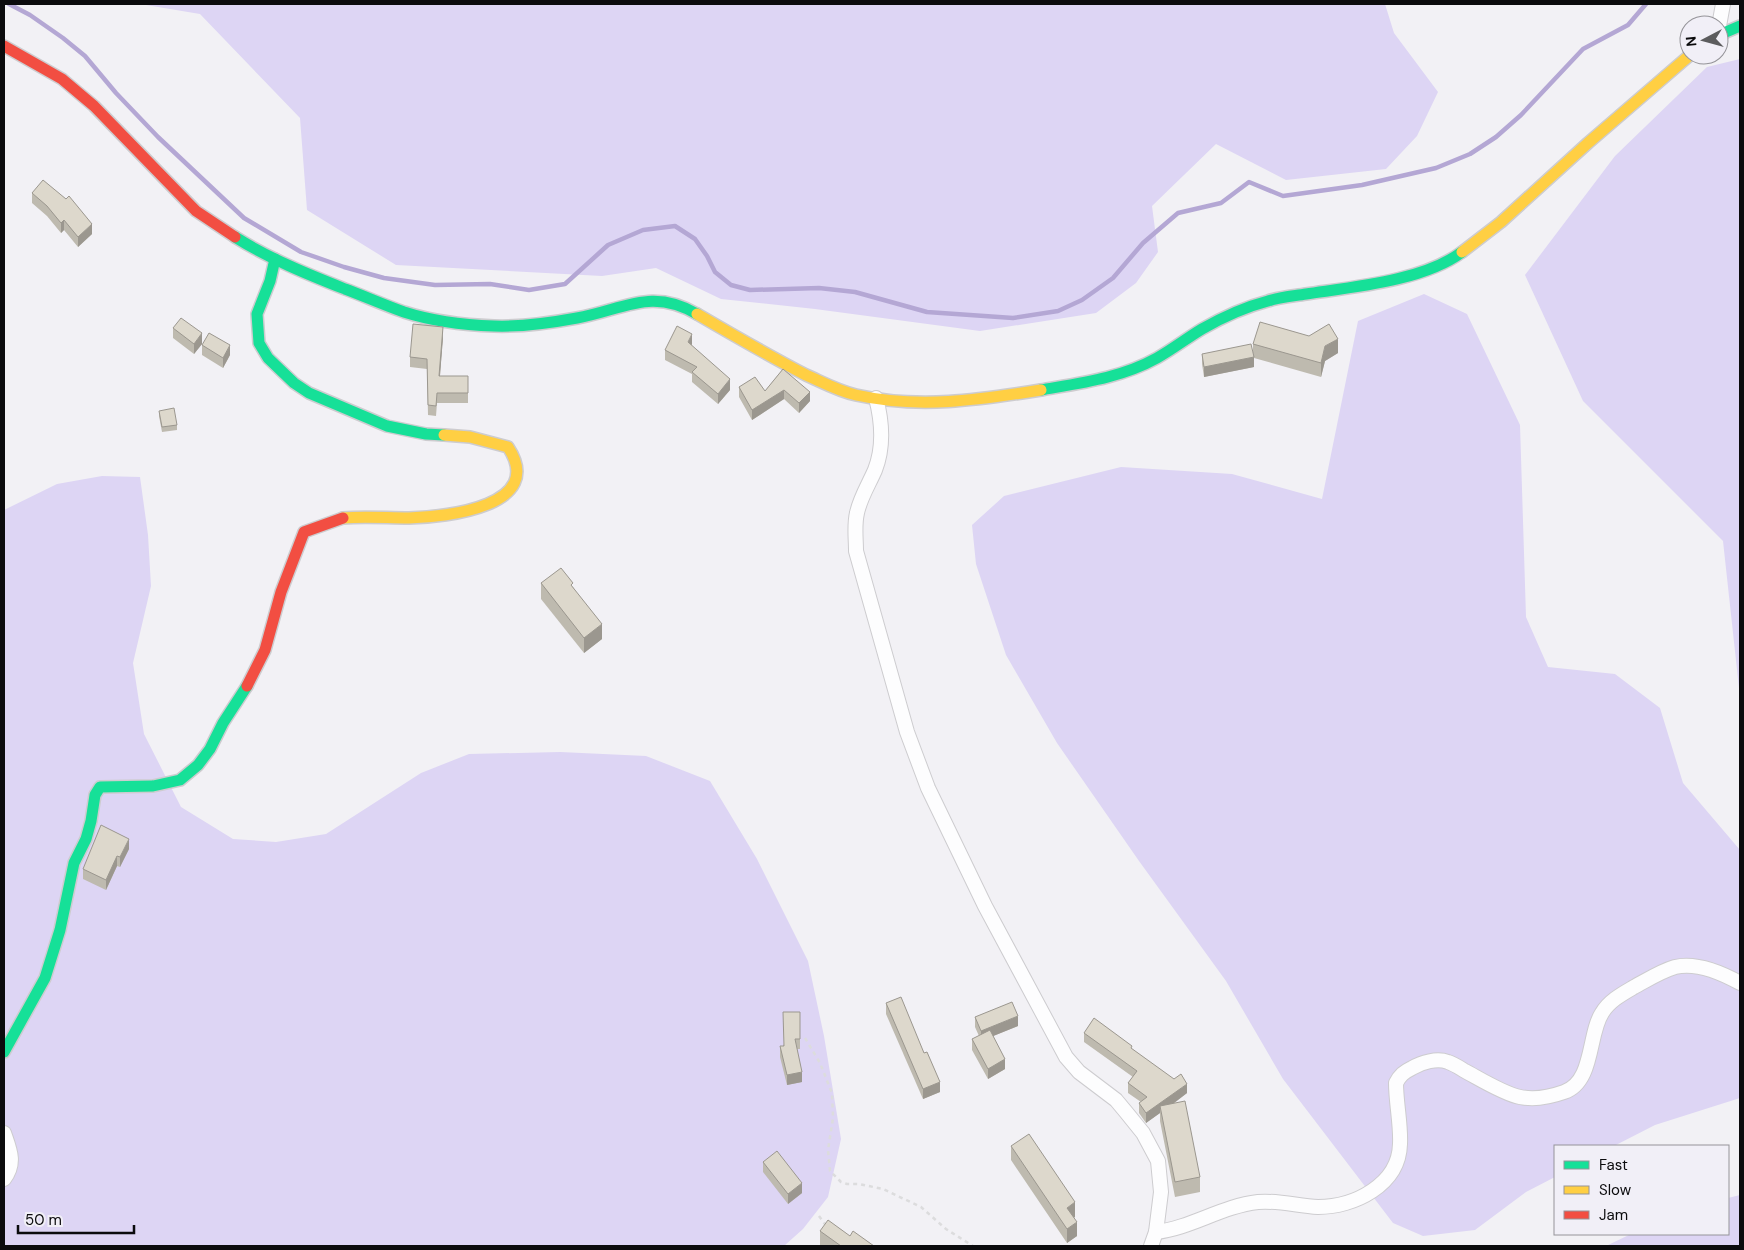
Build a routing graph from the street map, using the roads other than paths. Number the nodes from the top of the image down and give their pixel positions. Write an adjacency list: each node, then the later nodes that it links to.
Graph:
1 (4, 46): 3 (street)
2 (1679, 64): 4 (street)
3 (275, 259): 4 (street); 6 (street)
4 (876, 398): 9 (street)
5 (1740, 983): 9 (street)
6 (4, 1052)
7 (4, 1133): 8 (street)
8 (4, 1178)
9 (1156, 1232): 10 (street)
10 (1151, 1246)

